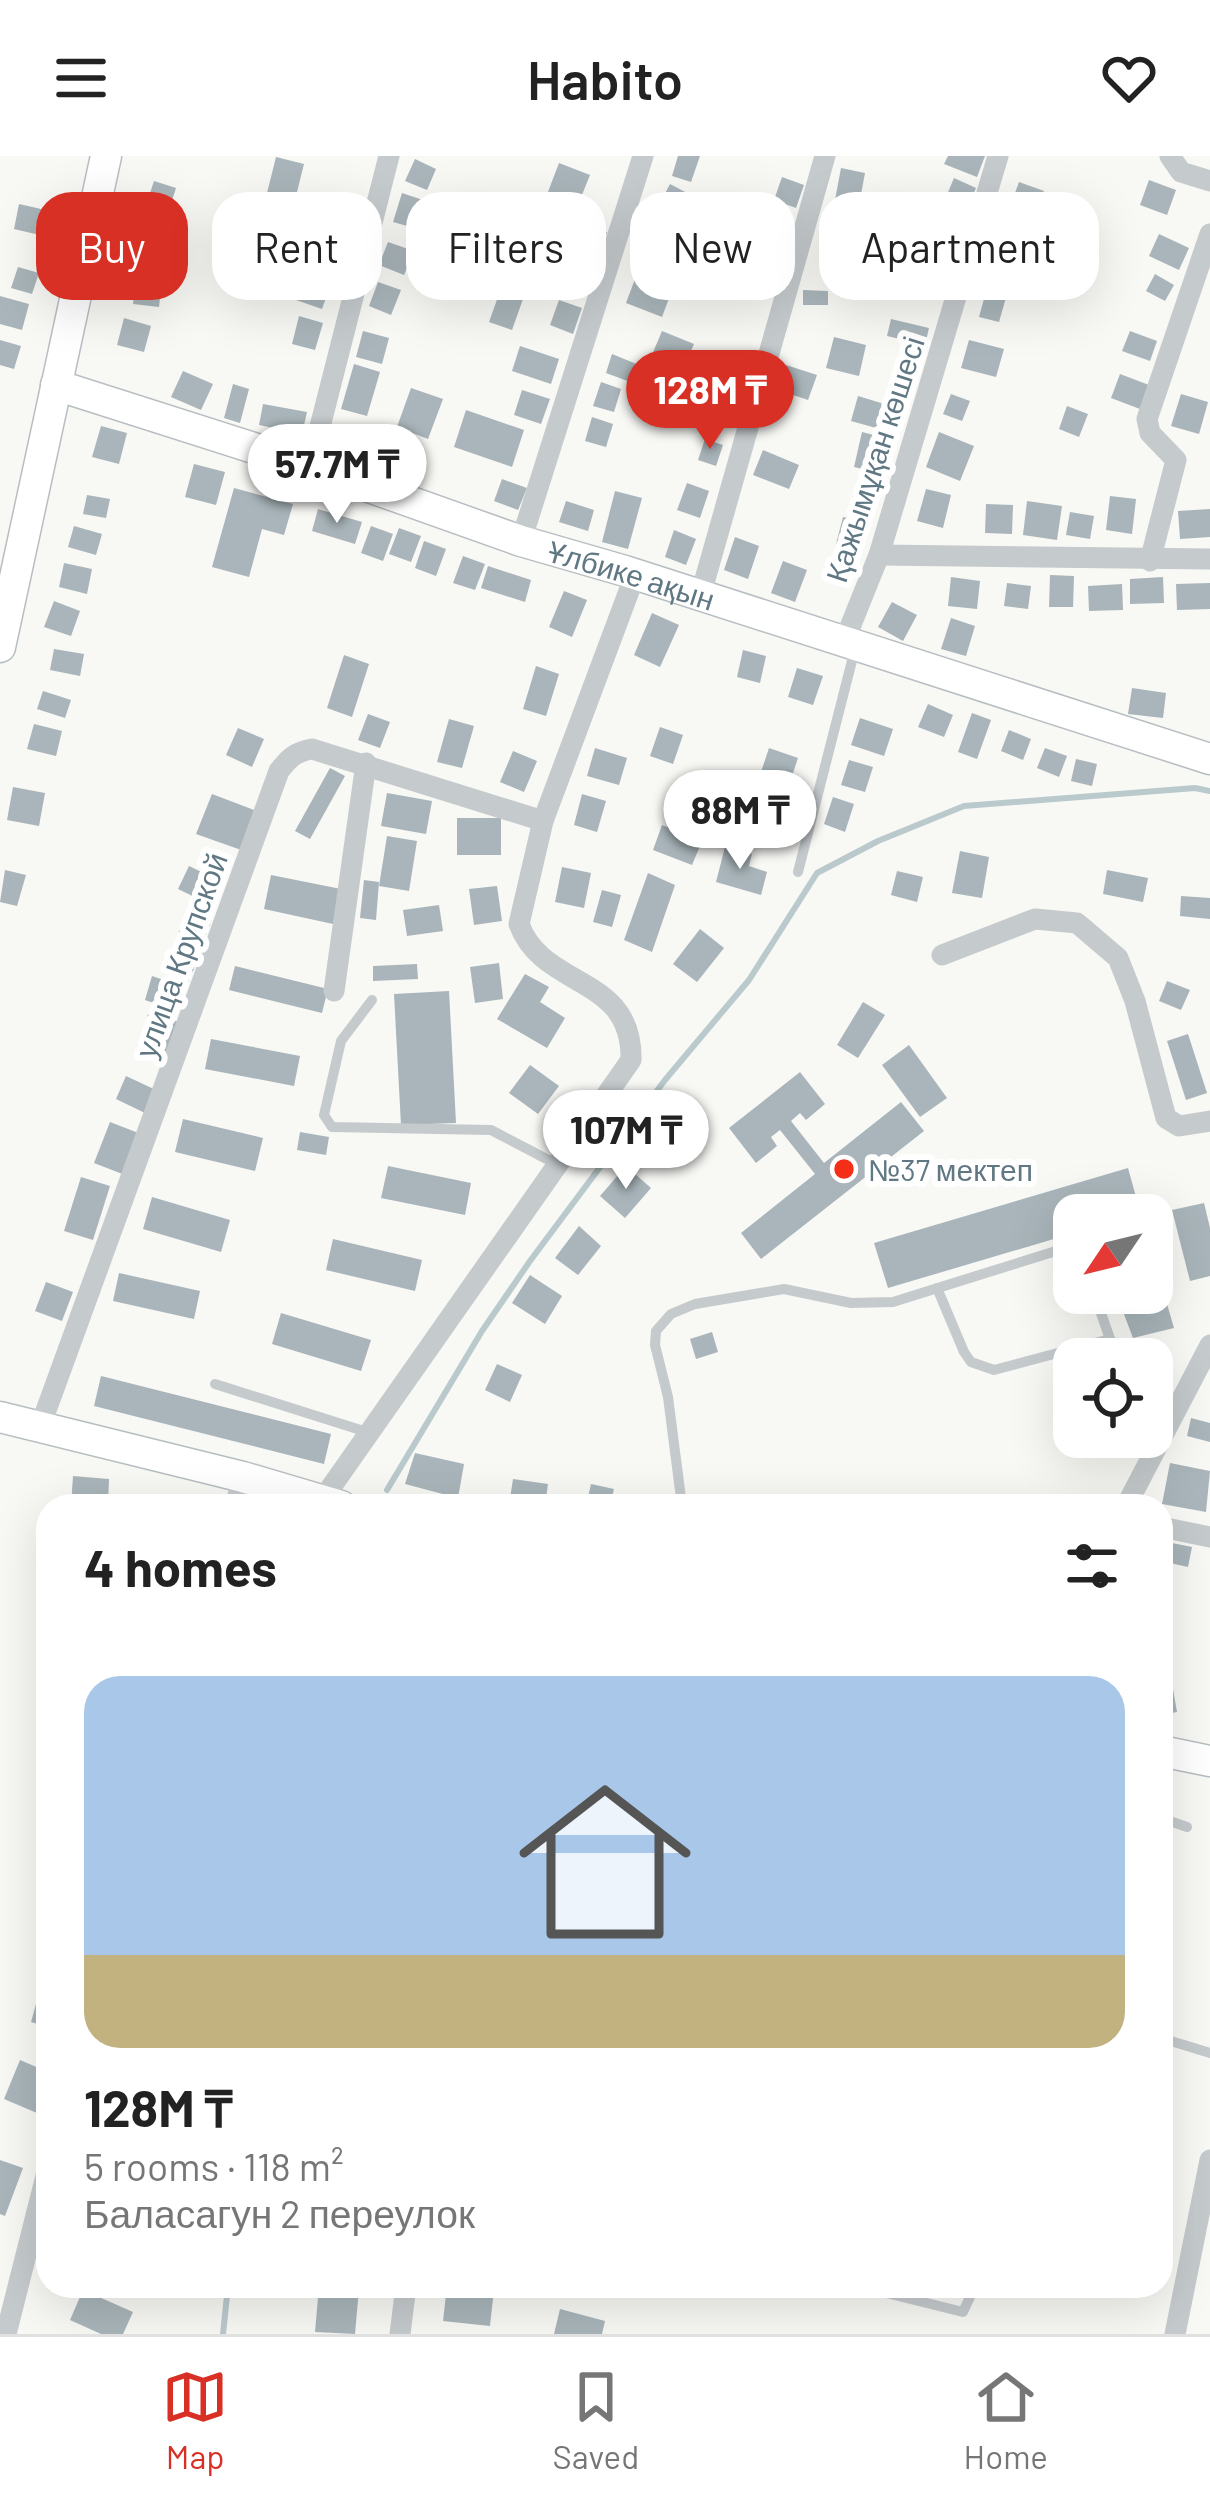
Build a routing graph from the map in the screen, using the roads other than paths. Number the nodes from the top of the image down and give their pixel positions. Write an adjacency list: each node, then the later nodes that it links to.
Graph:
1 (106, 156): 9 (street)
2 (389, 156): 10 (street)
3 (643, 156): 11 (street)
4 (824, 156): 16 (street)
5 (998, 156): 12 (street, Қажымұқан көшесі)
6 (1170, 156): 7 (street)
7 (1210, 181)
8 (1210, 234): 14 (street)
9 (56, 385): 10 (street, Ұлбике ақын); 18 (street)
10 (310, 466): 11 (street, Ұлбике ақын)
11 (521, 541): 15 (street, Ұлбике ақын)
12 (879, 555): 14 (street); 17 (street, Қажымұқан көшесі)
13 (1210, 559): 14 (street)
14 (1150, 561)
15 (635, 574): 16 (street, Ұлбике ақын); 21 (street)
16 (700, 597): 17 (street, Ұлбике ақын)
17 (850, 644): 19 (street, Ұлбике ақын); 22 (lane)
18 (0, 647)
19 (1210, 758)
20 (366, 764): 21 (street, улица Крупской); 24 (street); 36 (street, улица Крупской)
21 (543, 821): 27 (street)
22 (798, 872)
23 (943, 955): 26 (street)
24 (334, 991)
25 (372, 1000): 27 (lane)
26 (1210, 1121)
27 (558, 1165): 37 (street)
28 (1053, 1252): 29 (lane)
29 (938, 1288): 31 (lane); 40 (lane)
30 (1210, 1345): 34 (street)
31 (1053, 1354)
32 (215, 1384): 37 (lane)
33 (1173, 1400): 34 (lane)
34 (1179, 1405): 41 (street)
35 (0, 1417): 36 (street)
36 (40, 1427): 38 (street)
37 (370, 1433): 39 (street)
38 (239, 1491)
39 (337, 1494)
40 (680, 1494)
41 (1132, 1494)
42 (1173, 1529): 43 (street)
43 (1210, 1537)
44 (1173, 1753): 45 (street)
45 (1210, 1761)
46 (1173, 1822): 47 (lane)
47 (1187, 1827)
48 (1173, 2042): 49 (lane)
49 (1210, 2053)
50 (1210, 2160): 57 (street)
51 (36, 2215): 55 (street)
52 (404, 2298): 56 (street)
53 (907, 2298): 54 (lane)
54 (970, 2298)
55 (6, 2334)
56 (400, 2334)
57 (1175, 2334)

